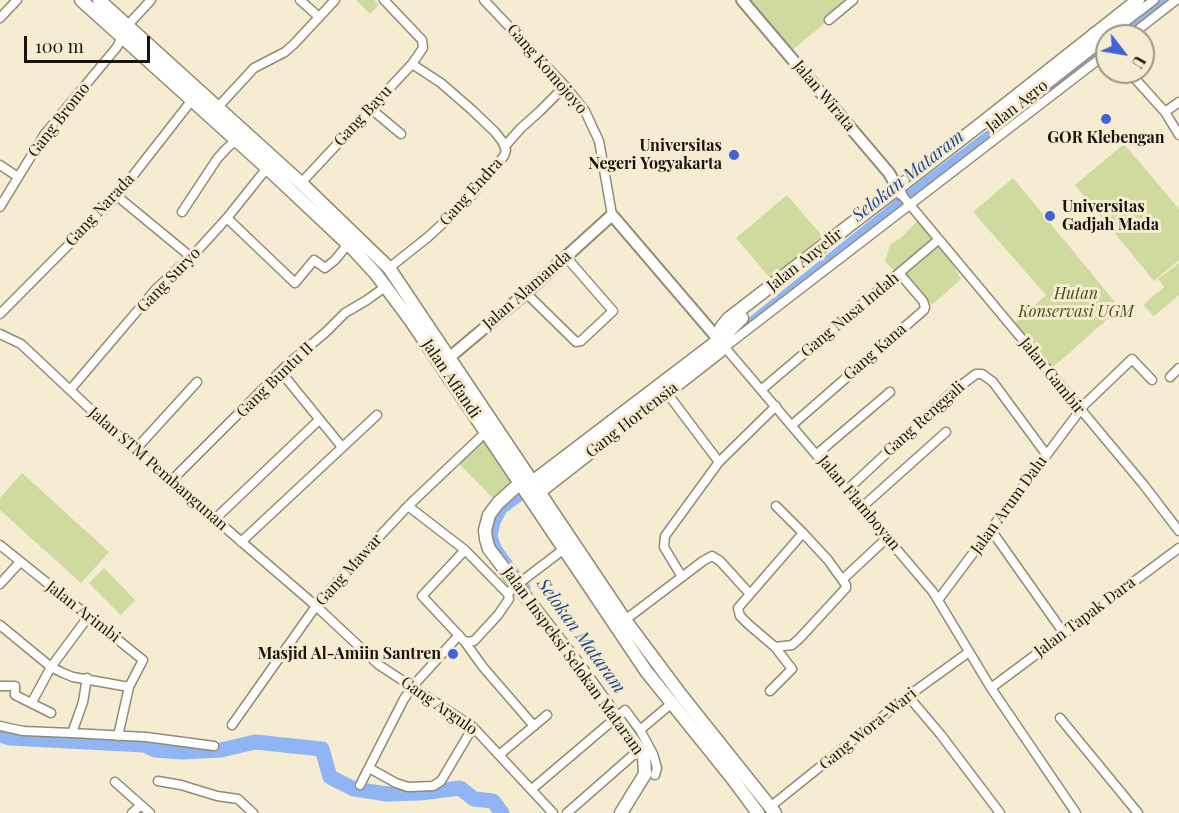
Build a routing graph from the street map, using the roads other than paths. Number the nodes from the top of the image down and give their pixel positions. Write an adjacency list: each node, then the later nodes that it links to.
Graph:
1 (17, 0): 15 (street)
2 (81, 0): 20 (main road, Jalan Affandi)
3 (99, 0): 20 (main road, Jalan Affandi)
4 (151, 0): 20 (street, Gang Bromo)
5 (300, 0): 14 (street)
6 (335, 0): 14 (street)
7 (384, 0): 23 (street, Gang Bayu)
8 (484, 0): 25 (street, Gang Komojoyo)
9 (742, 0): 40 (street, Jalan Wirata)
10 (853, 0): 16 (street)
11 (1138, 0): 17 (main road, Jalan Agro)
12 (1154, 0): 18 (street)
13 (1176, 0): 19 (street)
14 (319, 17): 28 (street)
15 (0, 18)
16 (829, 20)
17 (1120, 24)
18 (1127, 24)
19 (1145, 24)
20 (125, 31): 26 (main road, Jalan Affandi); 28 (main road, Jalan Affandi); 37 (street, Gang Bromo)
21 (1095, 47): 40 (main road, Jalan Agro)
22 (1095, 52): 40 (street)
23 (412, 64): 29 (street, Gang Bayu); 34 (street, Gang Endra)
24 (1140, 84): 30 (street)
25 (565, 86): 34 (street); 43 (street, Gang Komojoyo)
26 (192, 100): 33 (main road, Jalan Affandi); 39 (street, Gang Narada)
27 (1179, 102): 30 (street)
28 (218, 107): 38 (main road, Jalan Affandi)
29 (370, 108): 31 (street); 38 (street, Gang Bayu)
30 (1165, 112): 32 (street)
31 (401, 134)
32 (1179, 135)
33 (237, 140): 36 (main road, Jalan Affandi); 42 (street)
34 (505, 147): 49 (street, Gang Endra)
35 (0, 165): 37 (street)
36 (267, 168): 44 (street, Gang Suryo); 46 (main road, Jalan Affandi)
37 (18, 177): 41 (street, Gang Bromo)
38 (301, 183): 46 (main road, Jalan Affandi)
39 (117, 196): 47 (street); 53 (street, Gang Narada)
40 (904, 198): 45 (street, Jalan Gambir); 55 (street); 55 (main road, Jalan Anyelir)
41 (0, 207)
42 (182, 212)
43 (612, 215): 48 (street, Jalan Alamanda); 55 (street, Jalan Flamboyan)
44 (227, 218): 46 (street); 47 (street, Gang Suryo)
45 (938, 240): 50 (street, Gang Nusa Indah); 67 (street, Jalan Gambir)
46 (353, 244): 49 (main road, Jalan Affandi); 51 (main road, Jalan Affandi)
47 (191, 257): 62 (street, Gang Suryo)
48 (566, 257): 52 (street, Jalan Alamanda); 52 (street)
49 (389, 268): 56 (main road, Jalan Affandi)
50 (899, 273): 63 (street, Gang Nusa Indah); 70 (street, Gang Kana)
51 (385, 286): 56 (main road, Jalan Affandi); 58 (street, Gang Buntu II)
52 (526, 293): 56 (street, Jalan Alamanda)
53 (0, 314)
54 (2, 337): 62 (street, Jalan STM Pembangunan)
55 (723, 344): 63 (street, Jalan Flamboyan); 65 (main road, Gang Hortensia); 79 (main road, Gang Hortensia)
56 (445, 360): 71 (main road, Jalan Affandi); 79 (main road, Jalan Affandi)
57 (1179, 368): 59 (street)
58 (281, 372): 69 (street); 78 (street, Gang Buntu II)
59 (1170, 377)
60 (1152, 380): 67 (street, Jalan Arum Dalu)
61 (197, 382): 74 (street)
62 (70, 390): 74 (street, Jalan STM Pembangunan)
63 (761, 390): 66 (street, Jalan Flamboyan)
64 (890, 392): 75 (street)
65 (668, 393): 77 (street); 79 (main road, Gang Hortensia)
66 (776, 406): 70 (street, Jalan Flamboyan); 77 (street)
67 (1079, 409): 76 (street, Jalan Arum Dalu); 86 (street, Jalan Gambir)
68 (377, 415): 73 (street)
69 (319, 420): 73 (street); 84 (street)
70 (792, 425): 75 (street, Jalan Flamboyan)
71 (486, 432): 79 (main road, Jalan Affandi); 81 (street, Gang Mawar)
72 (946, 432): 83 (street)
73 (342, 447): 89 (street)
74 (135, 450): 78 (street, Jalan STM Pembangunan)
75 (817, 454): 80 (street, Jalan Flamboyan)
76 (1046, 454): 80 (street, Gang Renggali); 85 (street, Jalan Arum Dalu)
77 (719, 462): 95 (street)
78 (171, 481): 84 (street, Jalan STM Pembangunan)
79 (528, 489): 92 (main road, Jalan Affandi); 97 (main road, Jalan Inspeksi Selokan Mataram); 104 (main road, Jalan Affandi)
80 (847, 490): 83 (street, Jalan Flamboyan)
81 (408, 506): 93 (street); 102 (street, Gang Mawar)
82 (776, 506): 87 (street)
83 (861, 508): 88 (street, Jalan Flamboyan)
84 (215, 519): 89 (street, Jalan STM Pembangunan)
85 (991, 530): 101 (street, Jalan Arum Dalu); 106 (street)
86 (1179, 531)
87 (803, 533): 96 (street); 100 (street)
88 (888, 537): 96 (street); 101 (street, Jalan Flamboyan)
89 (241, 542): 102 (street, Jalan STM Pembangunan)
90 (0, 545): 94 (street, Jalan Arimbi)
91 (1179, 548): 106 (street, Jalan Tapak Dara)
92 (564, 549): 97 (street); 118 (main road, Jalan Affandi)
93 (465, 550): 99 (street); 107 (street)
94 (20, 562): 98 (street); 103 (street, Jalan Arimbi)
95 (682, 577): 100 (street); 104 (street)
96 (843, 579): 108 (street)
97 (520, 582): 99 (street); 121 (main road, Jalan Inspeksi Selokan Mataram)
98 (0, 584)
99 (508, 594): 107 (street)
100 (750, 594): 108 (street)
101 (938, 600): 109 (street, Jalan Flamboyan)
102 (316, 606): 114 (street, Gang Argulo); 124 (street, Gang Mawar)
103 (88, 617): 110 (street); 113 (street, Jalan Arimbi)
104 (625, 620): 118 (main road, Jalan Affandi)
105 (0, 625): 110 (street)
106 (1063, 632): 115 (street, Jalan Tapak Dara)
107 (462, 639): 114 (street); 126 (street)
108 (775, 647): 116 (street)
109 (969, 652): 115 (street, Jalan Flamboyan); 117 (street, Gang Wora-Wari)
110 (51, 667): 111 (street); 119 (street)
111 (87, 678): 113 (street); 129 (street)
112 (0, 686): 119 (street)
113 (129, 687): 130 (street)
114 (412, 687): 127 (street, Gang Argulo); 134 (street)
115 (991, 688): 150 (street, Jalan Flamboyan)
116 (770, 691)
117 (908, 696): 141 (street, Gang Wora-Wari); 149 (street)
118 (676, 699): 128 (street); 141 (main road, Jalan Affandi); 148 (main road, Jalan Affandi)
119 (32, 702): 120 (street)
120 (51, 713)
121 (619, 714): 128 (street); 132 (main road, Jalan Inspeksi Selokan Mataram); 139 (street)
122 (547, 716): 126 (street)
123 (1060, 718): 151 (street)
124 (232, 725)
125 (0, 726): 129 (street)
126 (534, 726): 133 (street)
127 (473, 727): 133 (street, Gang Argulo); 134 (street)
128 (640, 730): 135 (street)
129 (72, 733): 130 (street)
130 (118, 736): 131 (street)
131 (214, 746)
132 (640, 749): 146 (street); 147 (main road, Jalan Inspeksi Selokan Mataram)
133 (500, 755): 139 (street, Gang Argulo)
134 (369, 768): 138 (street)
135 (655, 775)
136 (158, 781): 144 (street)
137 (115, 782): 140 (street)
138 (360, 785)
139 (532, 789): 145 (street, Gang Argulo)
140 (141, 805): 142 (street); 143 (street)
141 (773, 810)
142 (132, 813)
143 (150, 813)
144 (254, 813)
145 (553, 813)
146 (567, 813)
147 (621, 813)
148 (758, 813)
149 (1000, 813)
150 (1076, 813)
151 (1138, 813)

